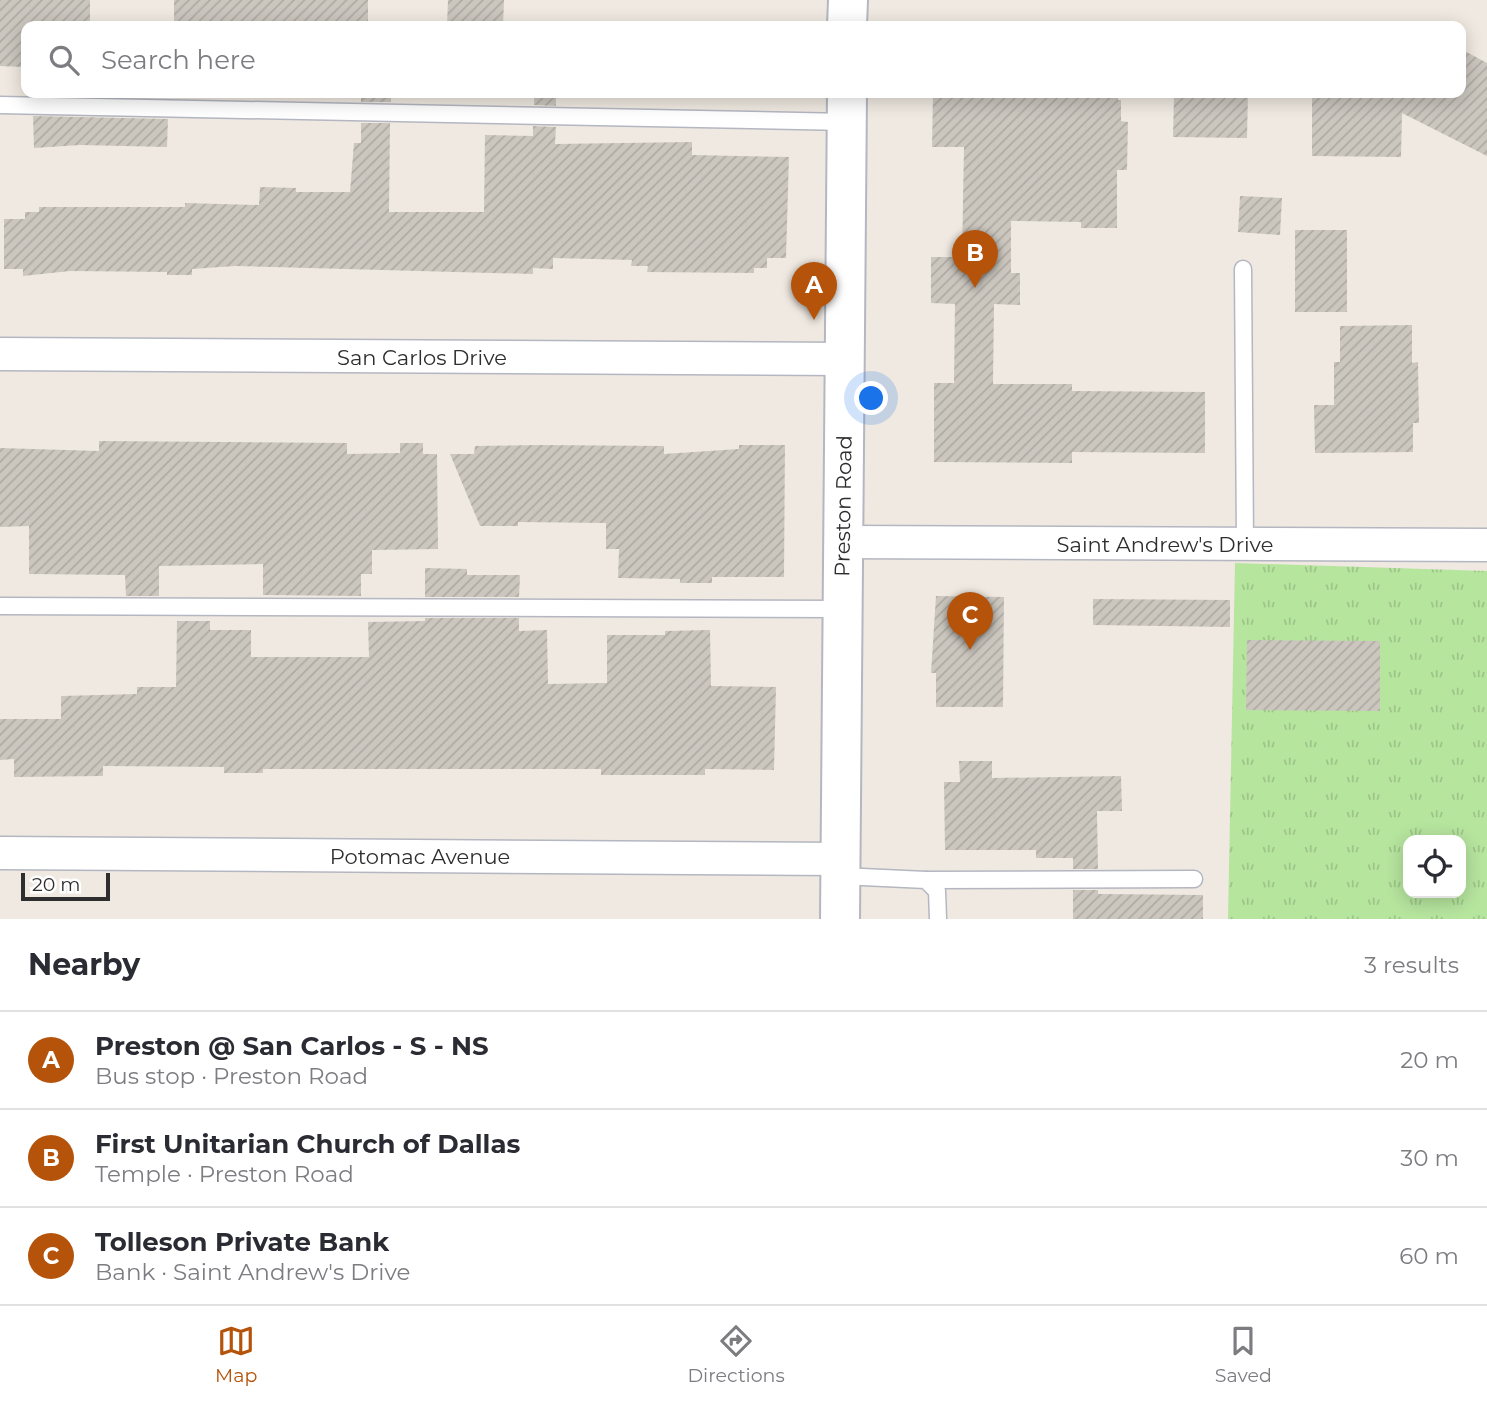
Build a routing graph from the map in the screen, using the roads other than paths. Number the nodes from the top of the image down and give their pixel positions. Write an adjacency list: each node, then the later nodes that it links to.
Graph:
1 (848, 0): 2 (main road)
2 (848, 21)
3 (0, 106): 4 (lane)
4 (847, 107): 7 (main road, Preston Road)
5 (1243, 269): 9 (lane)
6 (0, 354): 7 (street, San Carlos Drive)
7 (845, 359): 8 (main road, Preston Road)
8 (843, 542): 9 (street, Saint Andrew's Drive); 12 (main road, Preston Road)
9 (1245, 544): 10 (street, Saint Andrew's Drive)
10 (1487, 545)
11 (0, 606): 12 (lane)
12 (842, 609): 14 (main road, Preston Road)
13 (0, 853): 14 (street, Potomac Avenue)
14 (841, 868): 16 (lane); 17 (main road, Preston Road)
15 (1194, 879): 16 (lane)
16 (926, 880): 18 (lane)
17 (840, 919)
18 (938, 919)

